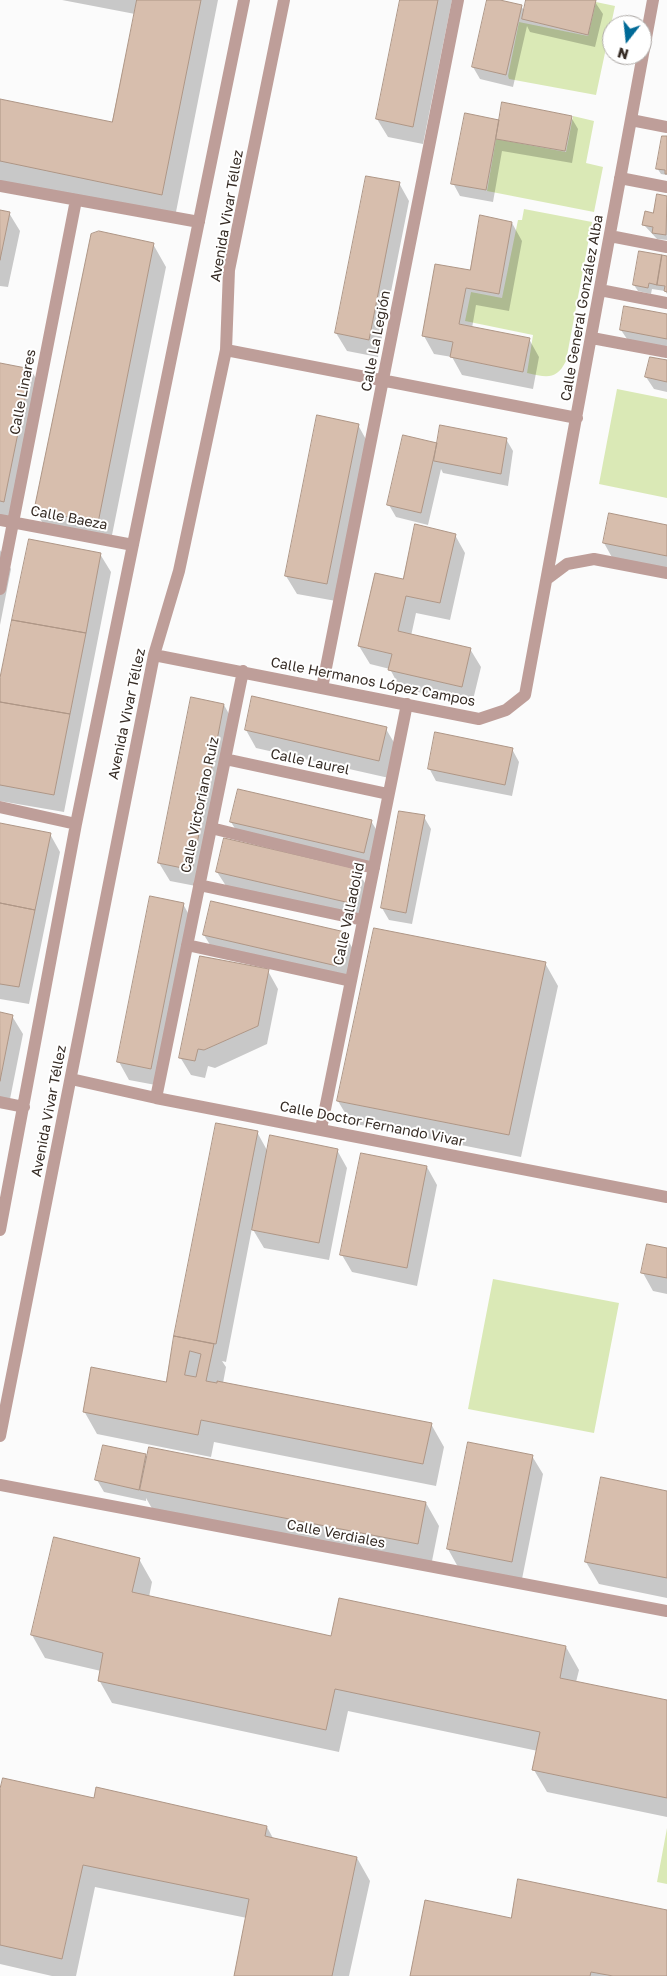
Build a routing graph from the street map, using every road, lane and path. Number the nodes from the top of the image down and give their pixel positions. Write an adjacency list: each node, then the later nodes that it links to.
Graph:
1 (244, 0): 11 (street, Avenida Vivar Téllez)
2 (284, 0): 17 (street, Avenida Vivar Téllez)
3 (458, 0): 19 (street, Calle La Legión)
4 (653, 0): 5 (street, Calle General González Alba)
5 (631, 120): 6 (street); 7 (street, Calle General González Alba)
6 (667, 127)
7 (620, 178): 9 (street); 12 (street, Calle General González Alba)
8 (0, 186): 10 (street)
9 (667, 187)
10 (76, 200): 11 (street); 22 (street, Calle Linares)
11 (199, 222): 23 (street, Avenida Vivar Téllez)
12 (610, 236): 13 (street); 14 (street, Calle General González Alba)
13 (667, 247)
14 (600, 290): 15 (street); 16 (street, Calle General González Alba)
15 (667, 303)
16 (592, 338): 18 (street); 20 (street, Calle General González Alba)
17 (226, 350): 19 (street, Calle General González Alba); 27 (street, Avenida Vivar Téllez)
18 (667, 352)
19 (383, 380): 20 (street, Calle General González Alba); 29 (street, Calle La Legión)
20 (577, 418): 25 (street, Calle Hermanos López Campos)
21 (0, 520): 22 (street, Calle Baeza)
22 (13, 522): 23 (street, Calle Baeza); 26 (street, Calle Linares)
23 (133, 545): 34 (street, Avenida Vivar Téllez)
24 (667, 573): 25 (street)
25 (547, 579): 30 (street, Calle Hermanos López Campos)
26 (0, 589)
27 (154, 655): 28 (street, Calle Hermanos López Campos); 41 (street, Avenida Vivar Téllez)
28 (243, 671): 29 (street, Calle Hermanos López Campos); 31 (street, Calle Victoriano Ruiz)
29 (322, 688): 30 (street, Calle Hermanos López Campos)
30 (407, 704): 32 (street, Calle Valladolid)
31 (225, 759): 32 (street, Calle Laurel); 35 (street, Calle Victoriano Ruiz)
32 (388, 794): 36 (street, Calle Valladolid)
33 (0, 807): 34 (street)
34 (76, 824): 44 (street, Avenida Vivar Téllez)
35 (211, 828): 36 (street); 37 (street, Calle Victoriano Ruiz)
36 (374, 868): 38 (street, Calle Valladolid)
37 (199, 885): 38 (street); 39 (street, Calle Victoriano Ruiz)
38 (363, 920): 40 (street, Calle Valladolid)
39 (187, 946): 40 (street); 42 (street, Calle Victoriano Ruiz)
40 (351, 981): 45 (street, Calle Valladolid)
41 (70, 1079): 42 (street, Calle Doctor Fernando Vivar); 48 (street, Avenida Vivar Téllez)
42 (156, 1098): 45 (street, Calle Doctor Fernando Vivar)
43 (0, 1102): 44 (street)
44 (24, 1107): 47 (street, Avenida Vivar Téllez)
45 (321, 1129): 46 (street, Calle Doctor Fernando Vivar)
46 (667, 1197)
47 (0, 1228)
48 (0, 1436)
49 (0, 1485): 50 (street, Calle Verdiales)
50 (667, 1611)

